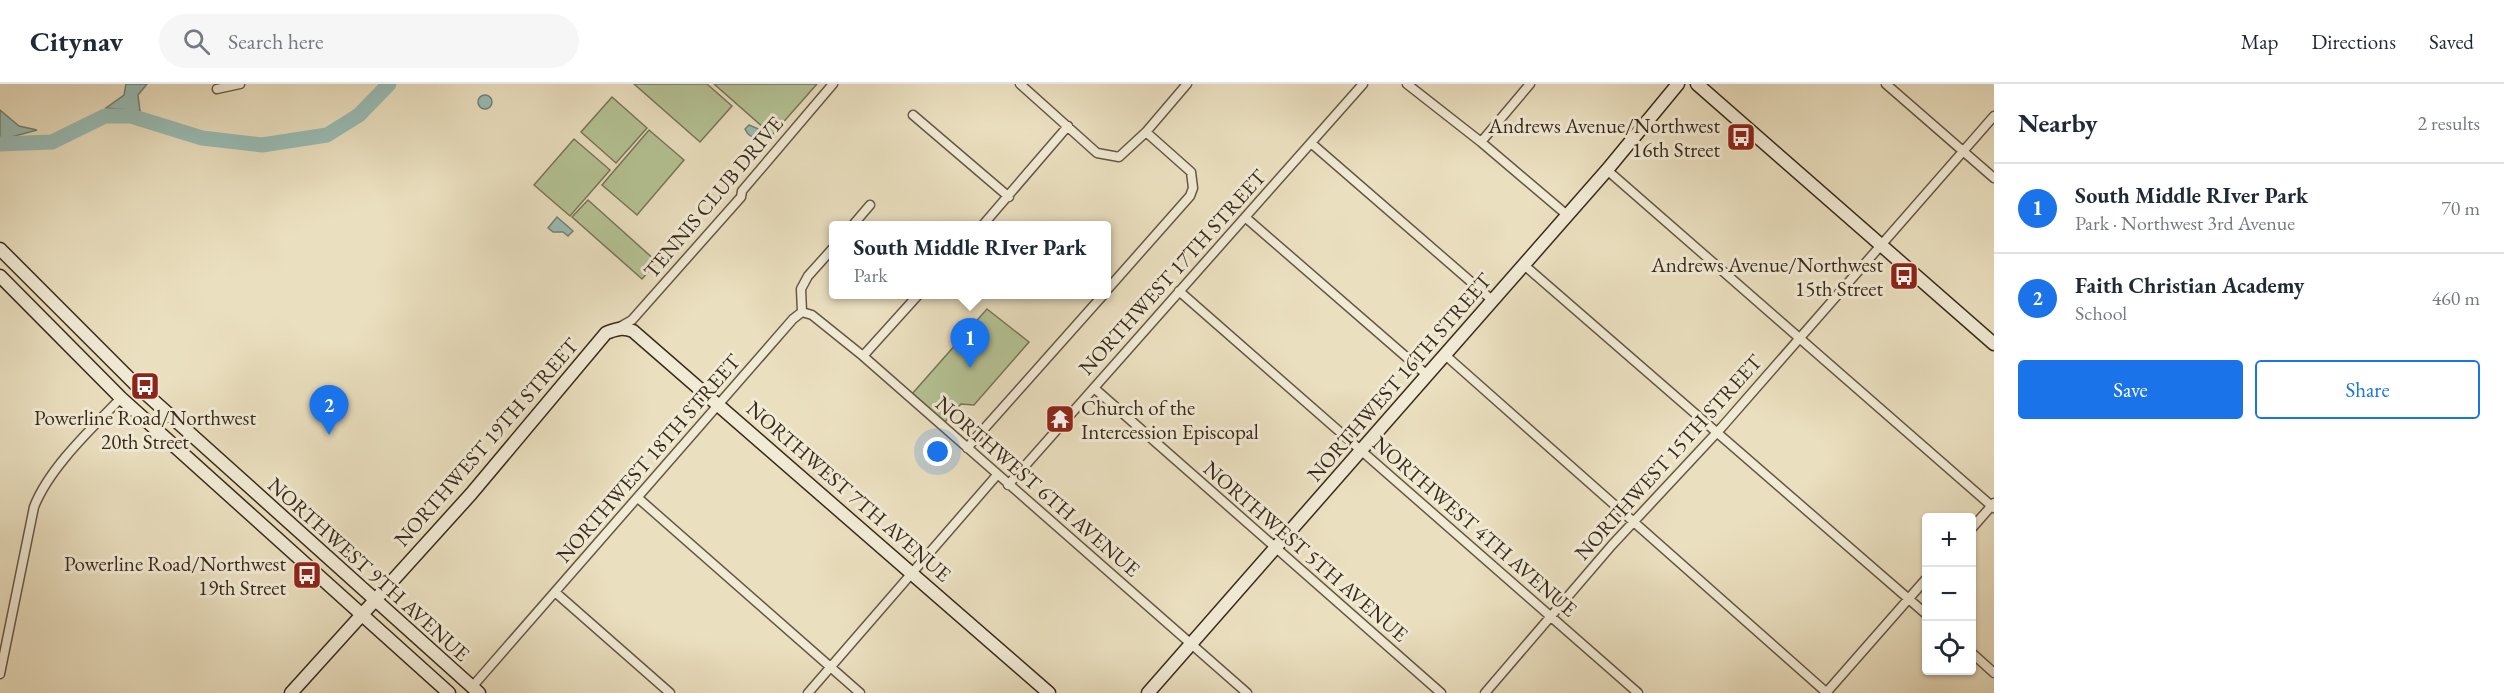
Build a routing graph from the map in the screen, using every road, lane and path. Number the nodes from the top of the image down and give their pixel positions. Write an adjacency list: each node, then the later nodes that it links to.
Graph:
1 (240, 84): 11 (street)
2 (833, 84): 38 (street, TENNIS CLUB DRIVE)
3 (1020, 84): 14 (street)
4 (1187, 84): 15 (street)
5 (1363, 84): 16 (street, NORTHWEST 17TH STREET)
6 (1407, 84): 17 (street)
7 (1530, 84): 17 (street)
8 (1678, 84): 19 (street, NORTHWEST 16TH STREET)
9 (1697, 84): 27 (street)
10 (1886, 84): 18 (street)
11 (217, 89)
12 (913, 115): 21 (street)
13 (1994, 116): 18 (street, NORTHWEST 15TH STREET)
14 (1068, 126): 15 (street); 21 (street)
15 (1146, 132): 32 (street)
16 (1311, 142): 24 (street, NORTHWEST 17TH STREET); 36 (street)
17 (1480, 142): 23 (street)
18 (1963, 151): 20 (street); 27 (street, NORTHWEST 15TH STREET)
19 (1607, 170): 23 (street, NORTHWEST 16TH STREET); 39 (street)
20 (1994, 178)
21 (1009, 197): 26 (street)
22 (870, 205): 25 (street)
23 (1567, 214): 30 (street, NORTHWEST 16TH STREET)
24 (1245, 217): 33 (street, NORTHWEST 17TH STREET); 43 (street)
25 (856, 221)
26 (986, 221)
27 (1880, 246): 39 (street, NORTHWEST 15TH STREET); 40 (street)
28 (0, 249): 45 (street, NORTHWEST 9TH AVENUE)
29 (829, 253): 37 (street)
30 (1524, 265): 36 (street, NORTHWEST 16TH STREET); 50 (street)
31 (0, 276): 44 (street, NORTHWEST 9TH AVENUE)
32 (1111, 286)
33 (1179, 291): 46 (street, NORTHWEST 17TH STREET); 52 (street, NORTHWEST 4TH AVENUE)
34 (915, 299): 42 (street)
35 (1100, 299): 51 (street)
36 (1492, 300): 41 (street, NORTHWEST 16TH STREET)
37 (802, 312): 42 (street, NORTHWEST 6TH AVENUE); 48 (street, NORTHWEST 18TH STREET)
38 (617, 328): 48 (street, NORTHWEST 7TH AVENUE); 64 (street, NORTHWEST 19TH STREET)
39 (1798, 338): 50 (street, NORTHWEST 15TH STREET); 56 (street)
40 (1994, 344)
41 (1444, 354): 43 (street, NORTHWEST 16TH STREET); 57 (street)
42 (863, 356): 51 (street, NORTHWEST 6TH AVENUE)
43 (1427, 375): 52 (street, NORTHWEST 16TH STREET)
44 (99, 376): 45 (street); 47 (street, NORTHWEST 9TH AVENUE)
45 (135, 384): 49 (street, NORTHWEST 9TH AVENUE)
46 (1094, 388): 54 (street, NORTHWEST 17TH STREET); 59 (street, NORTHWEST 5TH AVENUE)
47 (121, 398): 49 (street); 66 (street, NORTHWEST 9TH AVENUE); 68 (street)
48 (719, 403): 55 (street, NORTHWEST 18TH STREET); 60 (street, NORTHWEST 7TH AVENUE)
49 (157, 404): 64 (street, NORTHWEST 9TH AVENUE)
50 (1717, 431): 57 (street, NORTHWEST 15TH STREET); 63 (street)
51 (967, 448): 53 (street, NORTHWEST 6TH AVENUE)
52 (1360, 450): 59 (street, NORTHWEST 16TH STREET); 67 (street, NORTHWEST 4TH AVENUE)
53 (997, 475): 54 (street, NORTHWEST 6TH AVENUE); 60 (street)
54 (1008, 485): 69 (street, NORTHWEST 6TH AVENUE)
55 (638, 498): 62 (street, NORTHWEST 18TH STREET); 71 (street)
56 (1993, 506): 58 (street)
57 (1634, 523): 67 (street, NORTHWEST 15TH STREET); 86 (street)
58 (1976, 523)
59 (1275, 548): 69 (street, NORTHWEST 16TH STREET); 83 (street, NORTHWEST 5TH AVENUE)
60 (912, 573): 71 (street); 80 (street, NORTHWEST 7TH AVENUE)
61 (1922, 583): 63 (street)
62 (555, 592): 74 (street, NORTHWEST 18TH STREET); 77 (street)
63 (1909, 598): 65 (street); 86 (street)
64 (374, 600): 66 (street, NORTHWEST 19TH STREET); 74 (street, NORTHWEST 9TH AVENUE)
65 (1922, 610)
66 (361, 614): 75 (street, NORTHWEST 19TH STREET); 76 (street, NORTHWEST 9TH AVENUE)
67 (1551, 616): 84 (street, NORTHWEST 15TH STREET); 85 (street, NORTHWEST 4TH AVENUE)
68 (3, 644): 73 (street)
69 (1190, 644): 81 (street, NORTHWEST 16TH STREET); 82 (street, NORTHWEST 6TH AVENUE)
70 (1976, 658): 72 (street)
71 (830, 668): 78 (street); 79 (street)
72 (1994, 673)
73 (0, 674)
74 (475, 690)
75 (291, 693)
76 (449, 693)
77 (670, 693)
78 (808, 693)
79 (860, 693)
80 (1049, 693)
81 (1148, 693)
82 (1247, 693)
83 (1441, 693)
84 (1485, 693)
85 (1638, 693)
86 (1826, 693)

